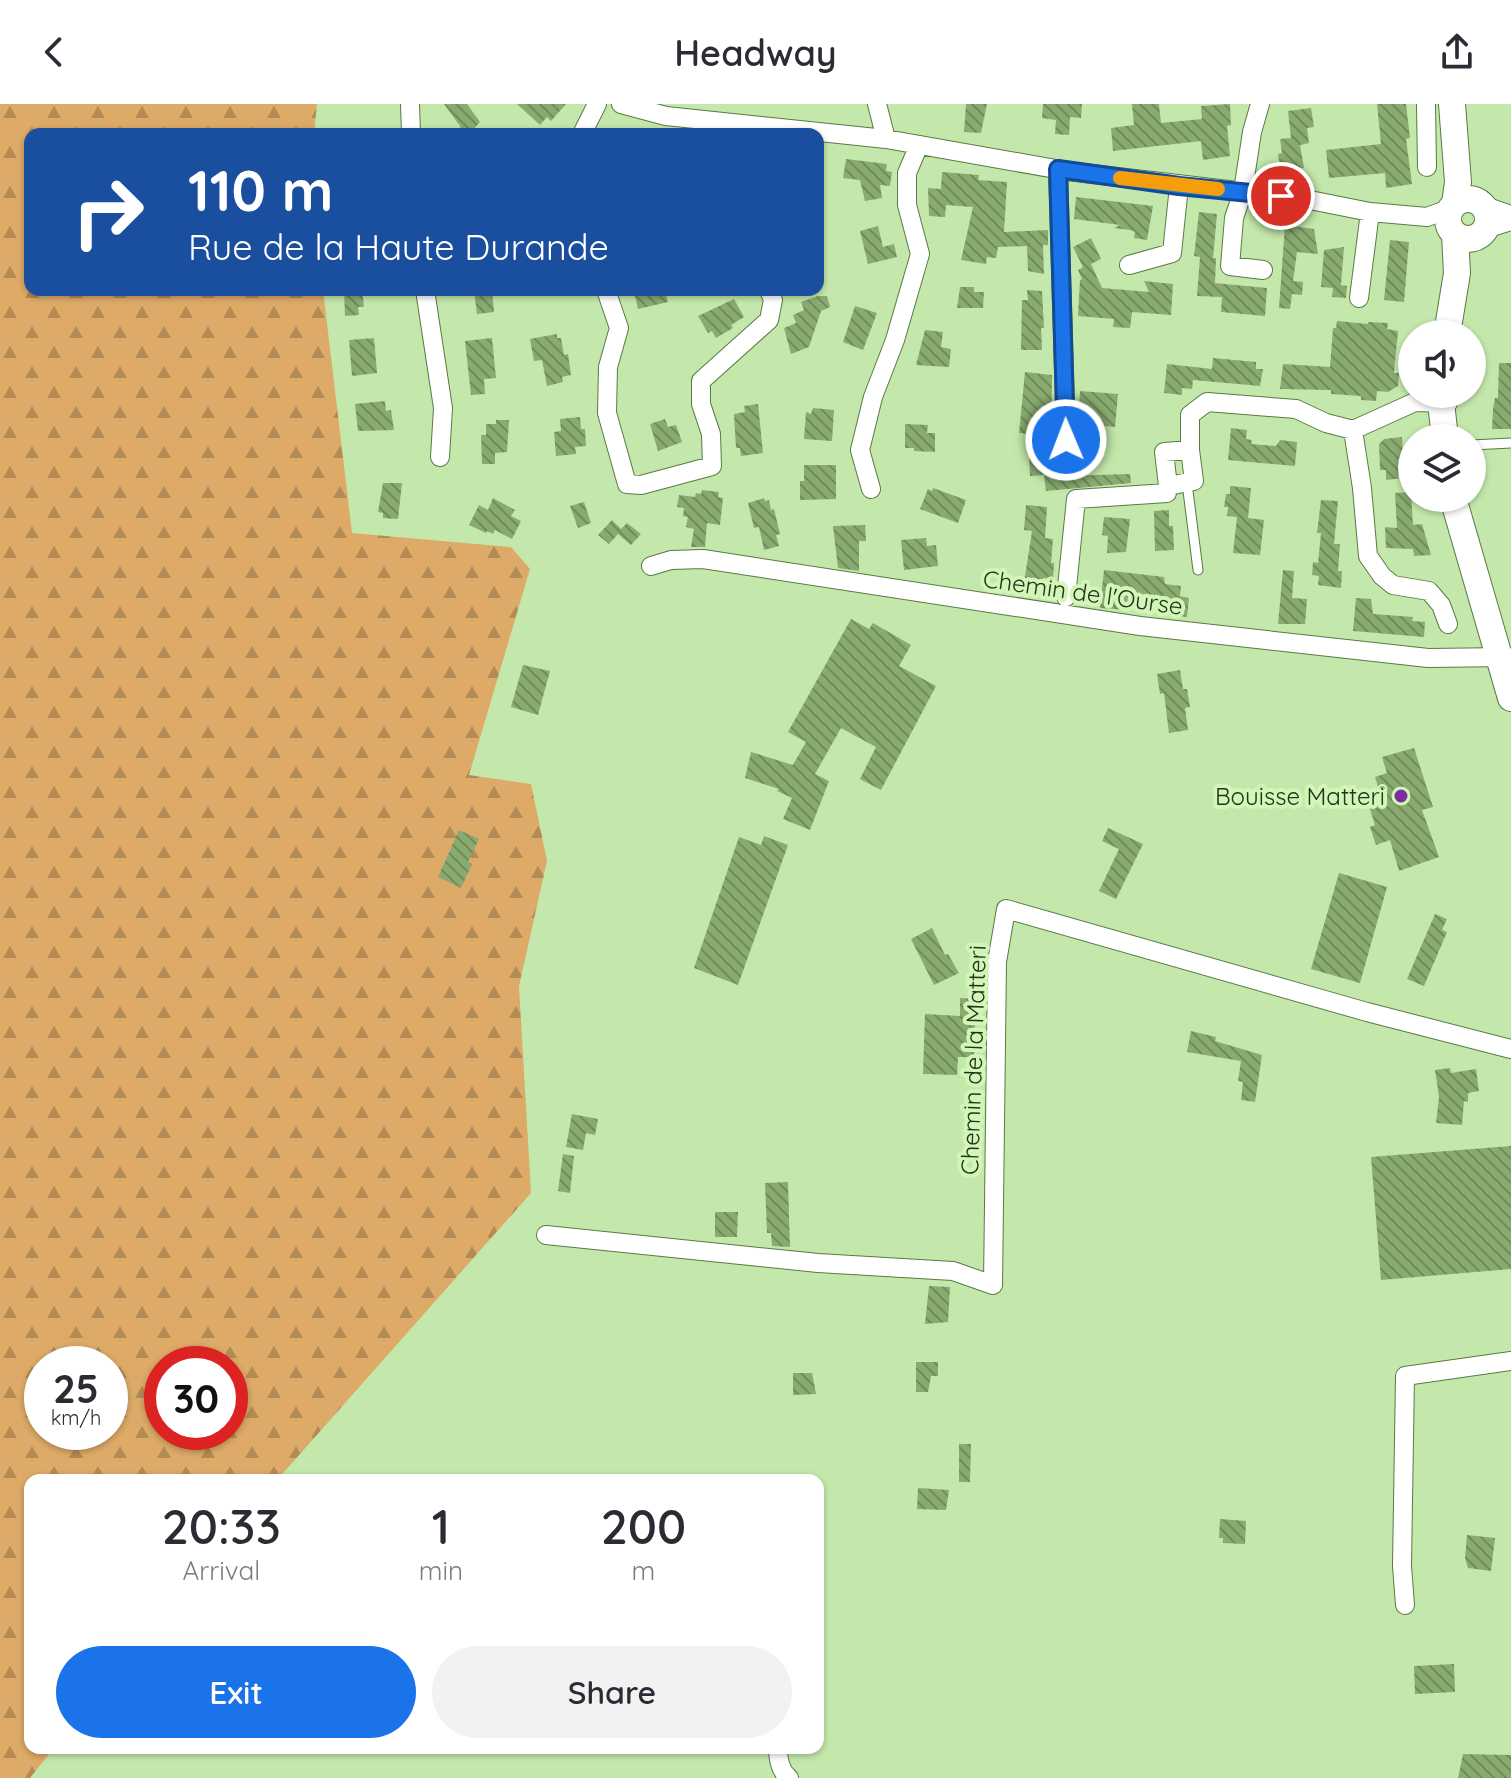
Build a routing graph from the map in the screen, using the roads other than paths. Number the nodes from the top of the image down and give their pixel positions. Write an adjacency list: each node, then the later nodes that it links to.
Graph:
1 (410, 104): 9 (street)
2 (597, 104): 10 (street)
3 (621, 104): 11 (street)
4 (877, 104): 13 (street)
5 (1260, 104): 18 (street)
6 (1426, 104): 15 (street)
7 (1452, 104): 21 (main road)
8 (1463, 104): 21 (main road)
9 (411, 128)
10 (585, 128)
11 (747, 128)
12 (824, 135): 13 (street)
13 (886, 139): 14 (street)
14 (919, 145): 16 (street); 40 (street)
15 (1427, 167)
16 (1058, 169): 17 (street); 33 (street)
17 (1179, 186): 18 (street); 23 (street)
18 (1243, 191): 19 (street); 24 (street)
19 (1370, 212): 21 (street); 28 (street)
20 (1511, 215): 21 (street)
21 (1462, 218): 22 (street); 29 (main road); 30 (main road)
22 (1511, 221)
23 (1129, 265)
24 (1263, 270)
25 (426, 296): 37 (street)
26 (608, 296): 27 (street)
27 (771, 296)
28 (1359, 298)
29 (1449, 320)
30 (1458, 320)
31 (1402, 408): 32 (street)
32 (1353, 430): 36 (street); 45 (street)
33 (1066, 440)
34 (1511, 443): 35 (lane)
35 (1486, 444)
36 (1190, 450): 38 (street); 39 (street)
37 (440, 457)
38 (1187, 483): 39 (street); 43 (lane)
39 (1168, 486): 44 (street)
40 (871, 489)
41 (1458, 512): 46 (main road)
42 (651, 566): 46 (street, Chemin de l'Ourse)
43 (1198, 570)
44 (1066, 597)
45 (1448, 624)
46 (1505, 657): 47 (main road)
47 (1511, 698)
48 (1511, 1049): 49 (street, Chemin de la Matteri)
49 (546, 1235)
50 (1511, 1361): 51 (street)
51 (1405, 1605)
52 (778, 1754): 53 (street)
53 (789, 1778)

